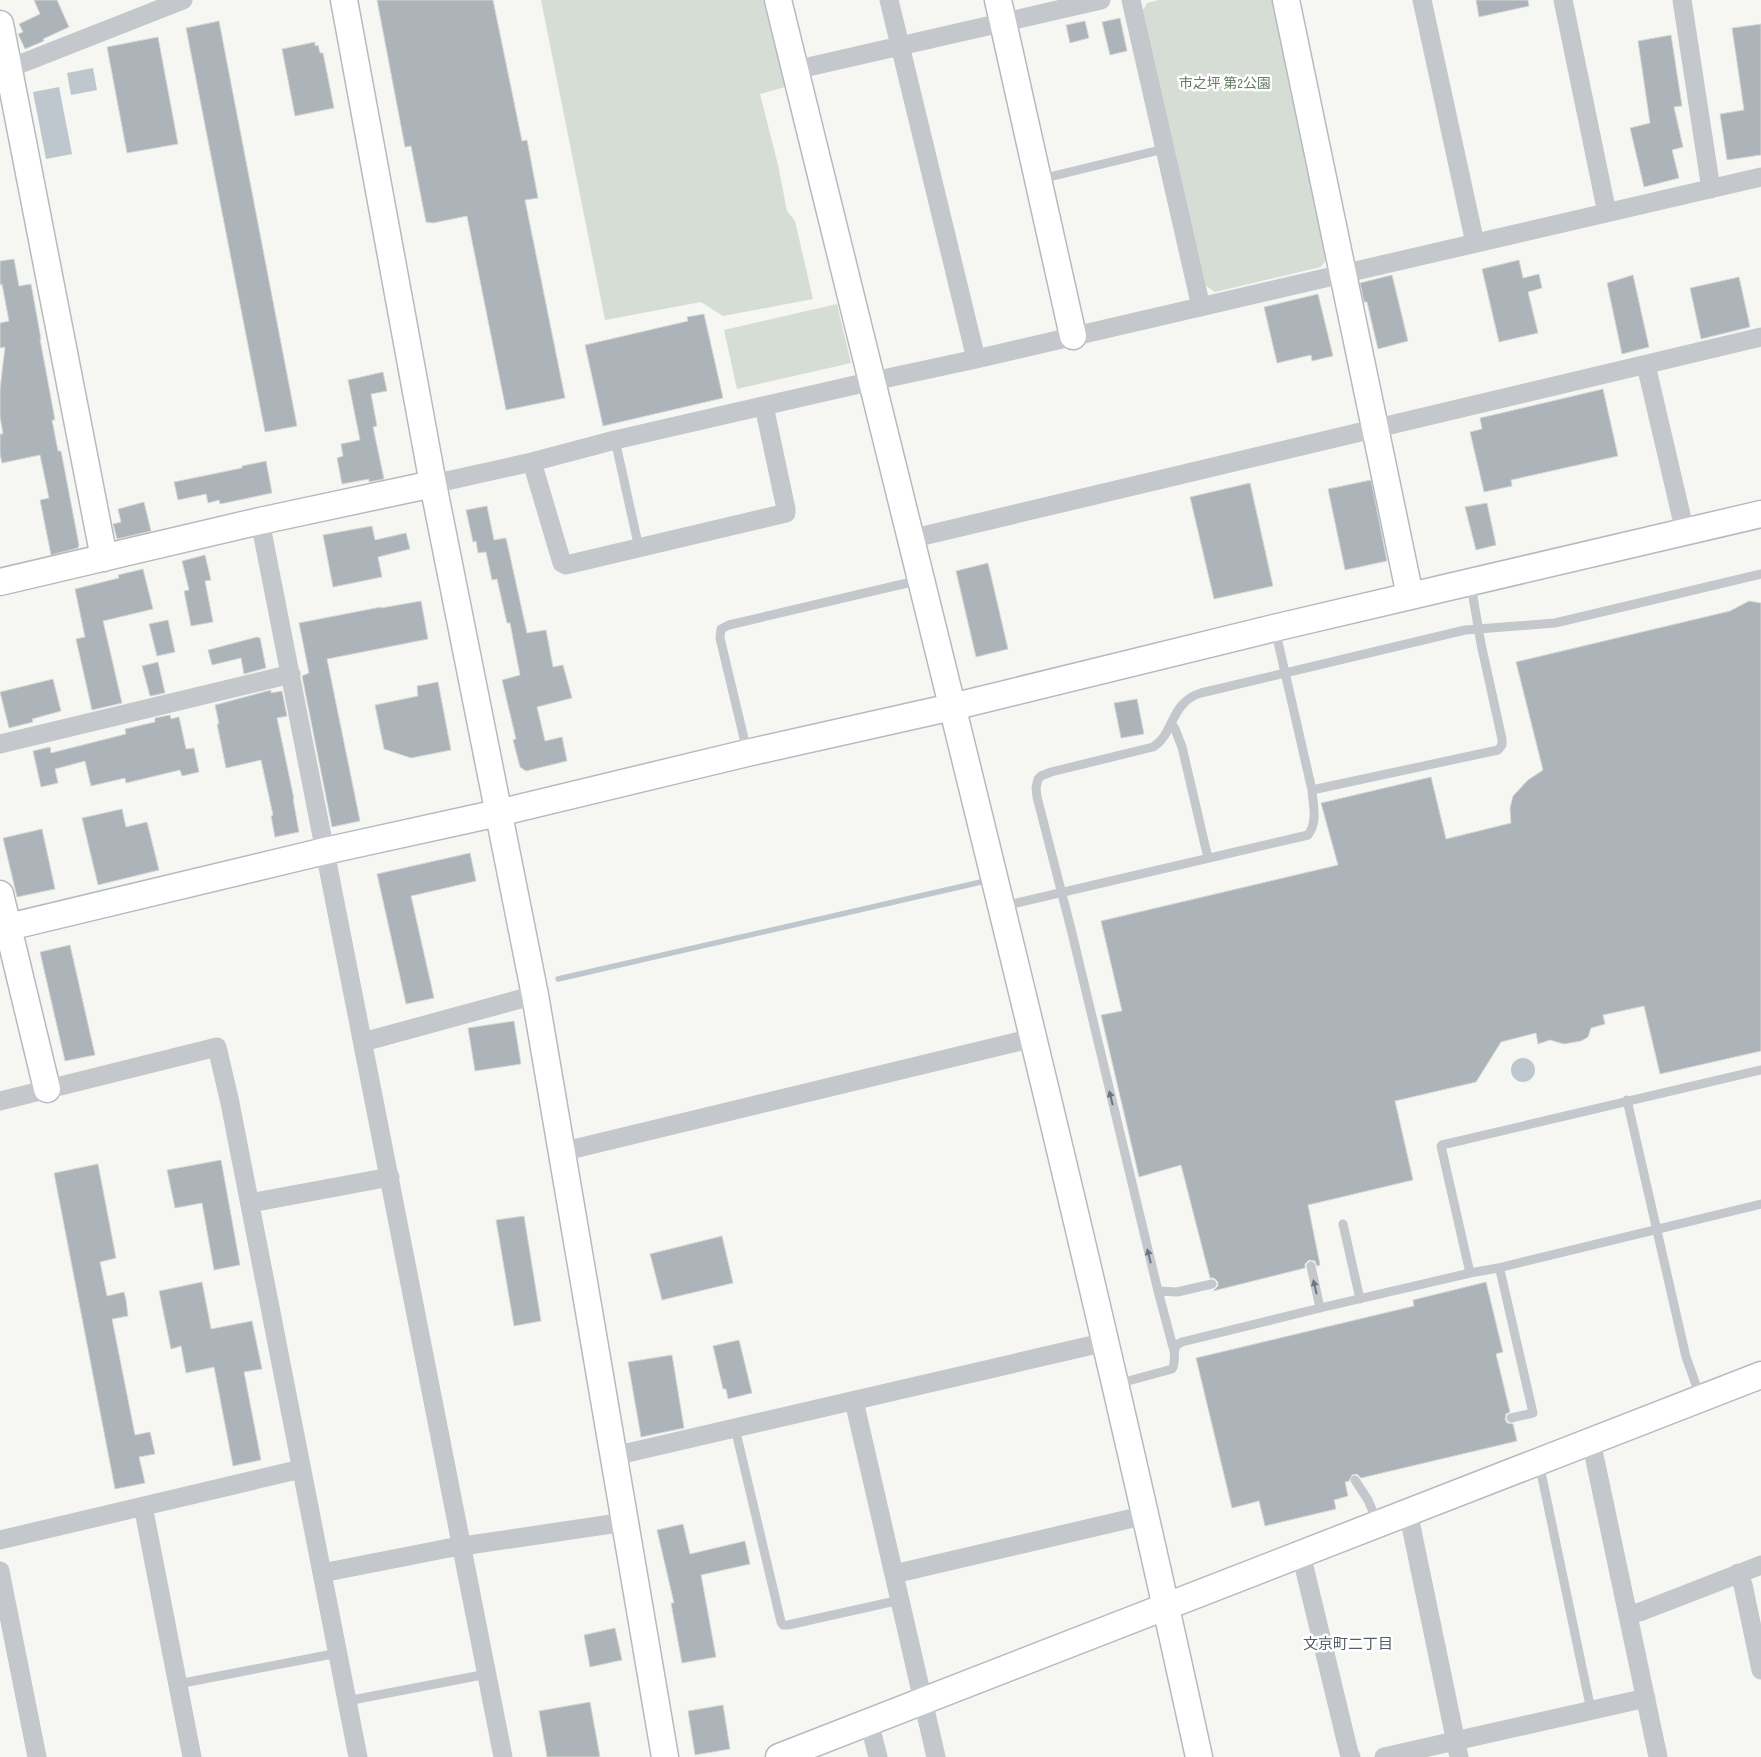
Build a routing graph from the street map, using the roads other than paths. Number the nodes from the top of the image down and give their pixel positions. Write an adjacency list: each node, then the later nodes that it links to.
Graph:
1 (183, 0): 14 (street)
2 (344, 0): 33 (street)
3 (778, 0): 15 (street)
4 (889, 0): 13 (street)
5 (1101, 0): 11 (street)
6 (1131, 0): 16 (street)
7 (1286, 0): 22 (street)
8 (1422, 0): 21 (street)
9 (1563, 0): 20 (street)
10 (1682, 0): 19 (street)
11 (1001, 12): 13 (street); 18 (street)
12 (0, 24): 14 (street)
13 (900, 46): 15 (street); 26 (street)
14 (4, 70): 39 (street)
15 (795, 70): 28 (street)
16 (1164, 149): 18 (lane); 23 (street)
17 (1761, 177): 19 (street)
18 (1038, 179): 24 (street)
19 (1711, 188): 20 (street)
20 (1607, 213): 21 (street)
21 (1475, 243): 22 (street)
22 (1343, 274): 23 (street); 30 (street)
23 (1201, 307): 24 (street)
24 (1073, 336): 26 (street)
25 (1761, 337): 27 (street)
26 (976, 359): 28 (street)
27 (1646, 365): 30 (street); 36 (street)
28 (872, 382): 29 (street); 37 (street)
29 (764, 406): 31 (street); 38 (street)
30 (1376, 429): 37 (street); 44 (street)
31 (615, 440): 32 (street); 38 (lane)
32 (532, 462): 33 (street); 38 (street)
33 (433, 484): 35 (street); 54 (street)
34 (1761, 514): 36 (street)
35 (260, 521): 39 (street); 48 (street)
36 (1686, 532): 43 (street)
37 (910, 539): 41 (street)
38 (639, 548)
39 (104, 558): 42 (street)
40 (1761, 574): 46 (lane)
41 (921, 580): 49 (street); 52 (lane)
42 (0, 582)
43 (1471, 582): 44 (street); 46 (lane)
44 (1410, 596): 45 (street)
45 (1274, 628): 47 (lane); 49 (street)
46 (1478, 629): 47 (lane); 53 (lane)
47 (1285, 672): 50 (lane); 53 (lane)
48 (291, 674): 51 (street); 55 (street)
49 (952, 707): 52 (street); 59 (street)
50 (1171, 723): 56 (lane); 57 (lane)
51 (0, 744)
52 (747, 753): 54 (street)
53 (1312, 790): 56 (lane)
54 (498, 813): 55 (street); 61 (street)
55 (326, 850): 60 (street); 63 (street)
56 (1208, 858): 57 (lane)
57 (1061, 892): 59 (lane); 78 (lane, one-way to 57)
58 (0, 894): 60 (street)
59 (1001, 907): 62 (street)
60 (4, 928): 65 (street)
61 (535, 996): 63 (street); 68 (street)
62 (1033, 1038): 68 (street); 81 (street)
63 (363, 1042): 69 (street)
64 (1761, 1070): 66 (lane)
65 (47, 1089): 67 (street); 70 (street)
66 (1626, 1100): 73 (lane); 76 (lane)
67 (0, 1101)
68 (561, 1152): 90 (street)
69 (390, 1177): 70 (street); 100 (street)
70 (250, 1204): 92 (street)
71 (1761, 1204): 73 (lane)
72 (1342, 1224): 79 (lane)
73 (1656, 1229): 75 (lane); 85 (lane)
74 (1311, 1266): 80 (lane, one-way to 74)
75 (1498, 1268): 76 (lane); 87 (lane)
76 (1470, 1272): 79 (lane)
77 (1212, 1284): 78 (lane)
78 (1158, 1291): 82 (lane)
79 (1360, 1299): 80 (lane)
80 (1320, 1308): 82 (lane)
81 (1106, 1342): 84 (street); 86 (street)
82 (1174, 1351): 84 (lane)
83 (1761, 1375): 85 (street)
84 (1116, 1384): 96 (street)
85 (1701, 1398): 89 (street)
86 (854, 1401): 88 (street); 106 (street)
87 (1511, 1418)
88 (735, 1428): 90 (street); 107 (lane)
89 (1591, 1441): 91 (street); 109 (street)
90 (614, 1456): 97 (street)
91 (1537, 1462): 95 (street); 117 (lane)
92 (301, 1468): 94 (street); 104 (street)
93 (1355, 1480): 98 (lane)
94 (143, 1506): 99 (street); 113 (street)
95 (1405, 1513): 98 (street); 119 (street)
96 (1146, 1516): 106 (street); 108 (street)
97 (625, 1522): 100 (street); 124 (street)
98 (1378, 1524): 101 (street)
99 (0, 1540)
100 (462, 1548): 104 (street); 112 (street)
101 (1301, 1554): 108 (street); 129 (street)
102 (1761, 1564): 105 (street)
103 (0, 1571): 120 (street)
104 (322, 1573): 110 (street)
105 (1738, 1573): 109 (street); 111 (street)
106 (894, 1574): 107 (street)
107 (900, 1600): 116 (street)
108 (1167, 1606): 116 (street); 128 (street)
109 (1628, 1614): 114 (street)
110 (338, 1653): 113 (lane); 115 (street)
111 (1761, 1670)
112 (487, 1674): 115 (lane); 123 (street)
113 (178, 1684): 121 (street)
114 (1646, 1698): 117 (street); 131 (street)
115 (347, 1701): 122 (street)
116 (923, 1702): 118 (street); 127 (street)
117 (1591, 1710): 119 (street)
118 (869, 1722): 125 (street); 126 (street)
119 (1458, 1749): 130 (street)
120 (37, 1757)
121 (192, 1757)
122 (358, 1757)
123 (503, 1757)
124 (665, 1757)
125 (779, 1757)
126 (878, 1757)
127 (936, 1757)
128 (1199, 1757)
129 (1351, 1757)
130 (1384, 1757)
131 (1658, 1757)

